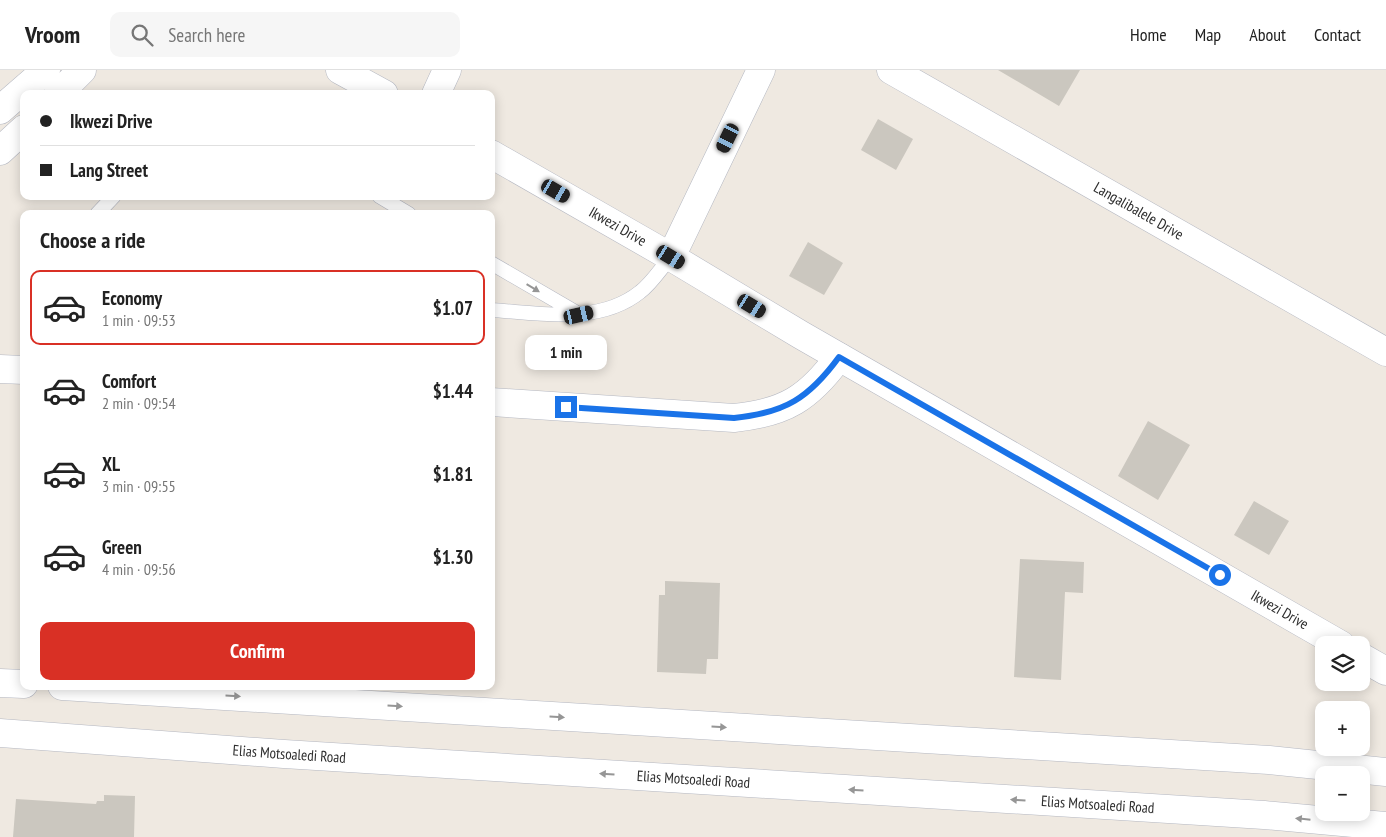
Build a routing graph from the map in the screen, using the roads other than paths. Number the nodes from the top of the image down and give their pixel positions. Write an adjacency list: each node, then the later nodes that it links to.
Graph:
1 (46, 70): 7 (main road)
2 (82, 70): 8 (main road)
3 (340, 70): 9 (main road)
4 (447, 70): 10 (main road)
5 (761, 70): 20 (main road)
6 (891, 70): 24 (main road, Langalibalele Drive)
7 (23, 90)
8 (62, 90)
9 (377, 90)
10 (438, 90)
11 (20, 93): 12 (main road)
12 (0, 110)
13 (20, 133): 14 (main road)
14 (0, 151)
15 (495, 156): 20 (main road, Ikwezi Drive)
16 (110, 200): 18 (lane)
17 (386, 200): 19 (lane)
18 (101, 210)
19 (402, 210)
20 (671, 257): 23 (lane); 25 (main road, Ikwezi Drive)
21 (495, 265): 23 (lane, one-way to 23)
22 (495, 310): 23 (lane)
23 (579, 315)
24 (1386, 352)
25 (839, 357): 28 (main road); 29 (main road, Ikwezi Drive)
26 (0, 369): 27 (main road)
27 (20, 370)
28 (495, 402)
29 (1325, 636)
30 (1370, 662): 31 (main road)
31 (1386, 671)
32 (0, 683): 33 (main road)
33 (20, 684)
34 (127, 690): 36 (main road, one-way to 36)
35 (0, 733): 37 (main road, Elias Motsoaledi Road, one-way to 35)
36 (1386, 772)
37 (1386, 826)

